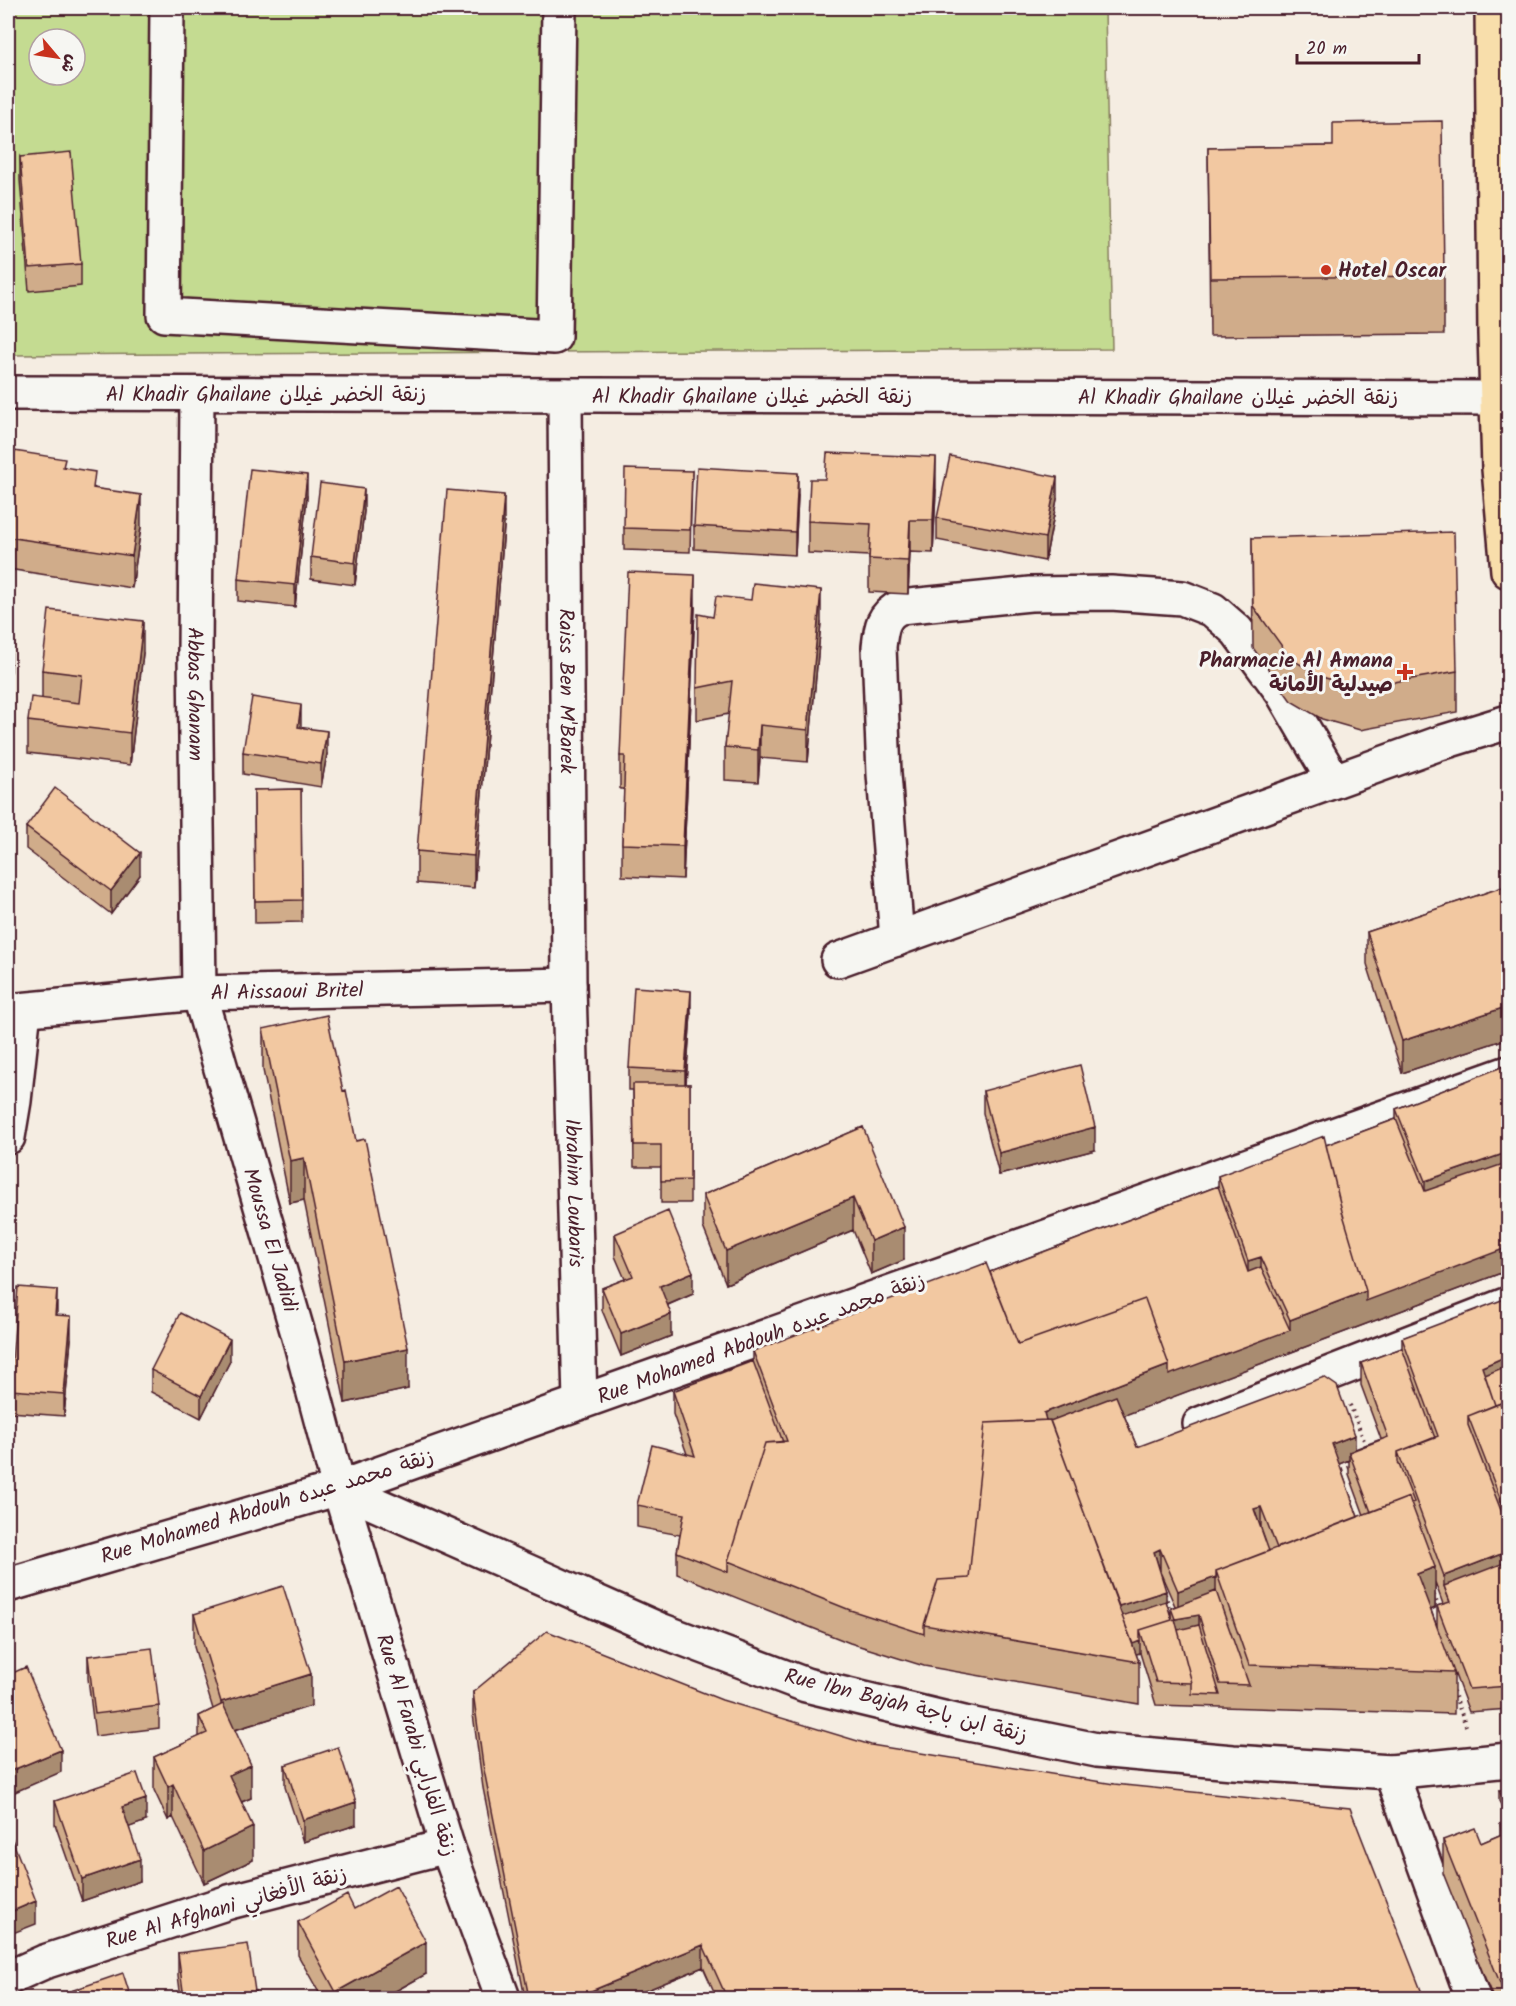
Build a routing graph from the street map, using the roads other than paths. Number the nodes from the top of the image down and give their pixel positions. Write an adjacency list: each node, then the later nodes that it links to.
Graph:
1 (167, 8): 2 (street)
2 (559, 8)
3 (1492, 8): 7 (main road)
4 (8, 393): 5 (street, Al Khadir Ghailane زنقة الخضر غيلان)
5 (197, 394): 6 (street, Al Khadir Ghailane زنقة الخضر غيلان); 14 (street, Abbas Ghanam)
6 (565, 395): 7 (street, Al Khadir Ghailane زنقة الخضر غيلان); 13 (street, Raiss Ben M'Barek)
7 (1497, 398): 8 (main road)
8 (1509, 571)
9 (1509, 722): 10 (street)
10 (1334, 781): 11 (street); 11 (street)
11 (897, 939): 12 (street)
12 (838, 960)
13 (569, 985): 14 (street, Al Aissaoui Britel); 19 (street, Ibrahim Loubaris)
14 (199, 993): 15 (street, Al Aissaoui Britel); 21 (street, Moussa El Jadidi)
15 (16, 1011): 17 (street)
16 (1509, 1073): 19 (street, Rue Mohamed Abdouh زنقة محمد عبده)
17 (8, 1137)
18 (1509, 1304): 20 (street)
19 (580, 1402): 21 (street, Rue Mohamed Abdouh زنقة محمد عبده)
20 (1172, 1435)
21 (339, 1488): 22 (street, Rue Mohamed Abdouh زنقة محمد عبده); 24 (street, Rue Ibn Bajah زنقة ابن باجة); 25 (street, Rue Al Farabi زنقة الفارابي)
22 (8, 1585)
23 (1494, 1762): 24 (street, Rue Ibn Bajah زنقة ابن باجة)
24 (1391, 1772): 28 (street)
25 (447, 1846): 26 (street, Rue Al Afghani زنقة الأفغاني); 27 (street, Rue Al Farabi زنقة الفارابي)
26 (8, 1978)
27 (503, 1998)
28 (1473, 1998)

